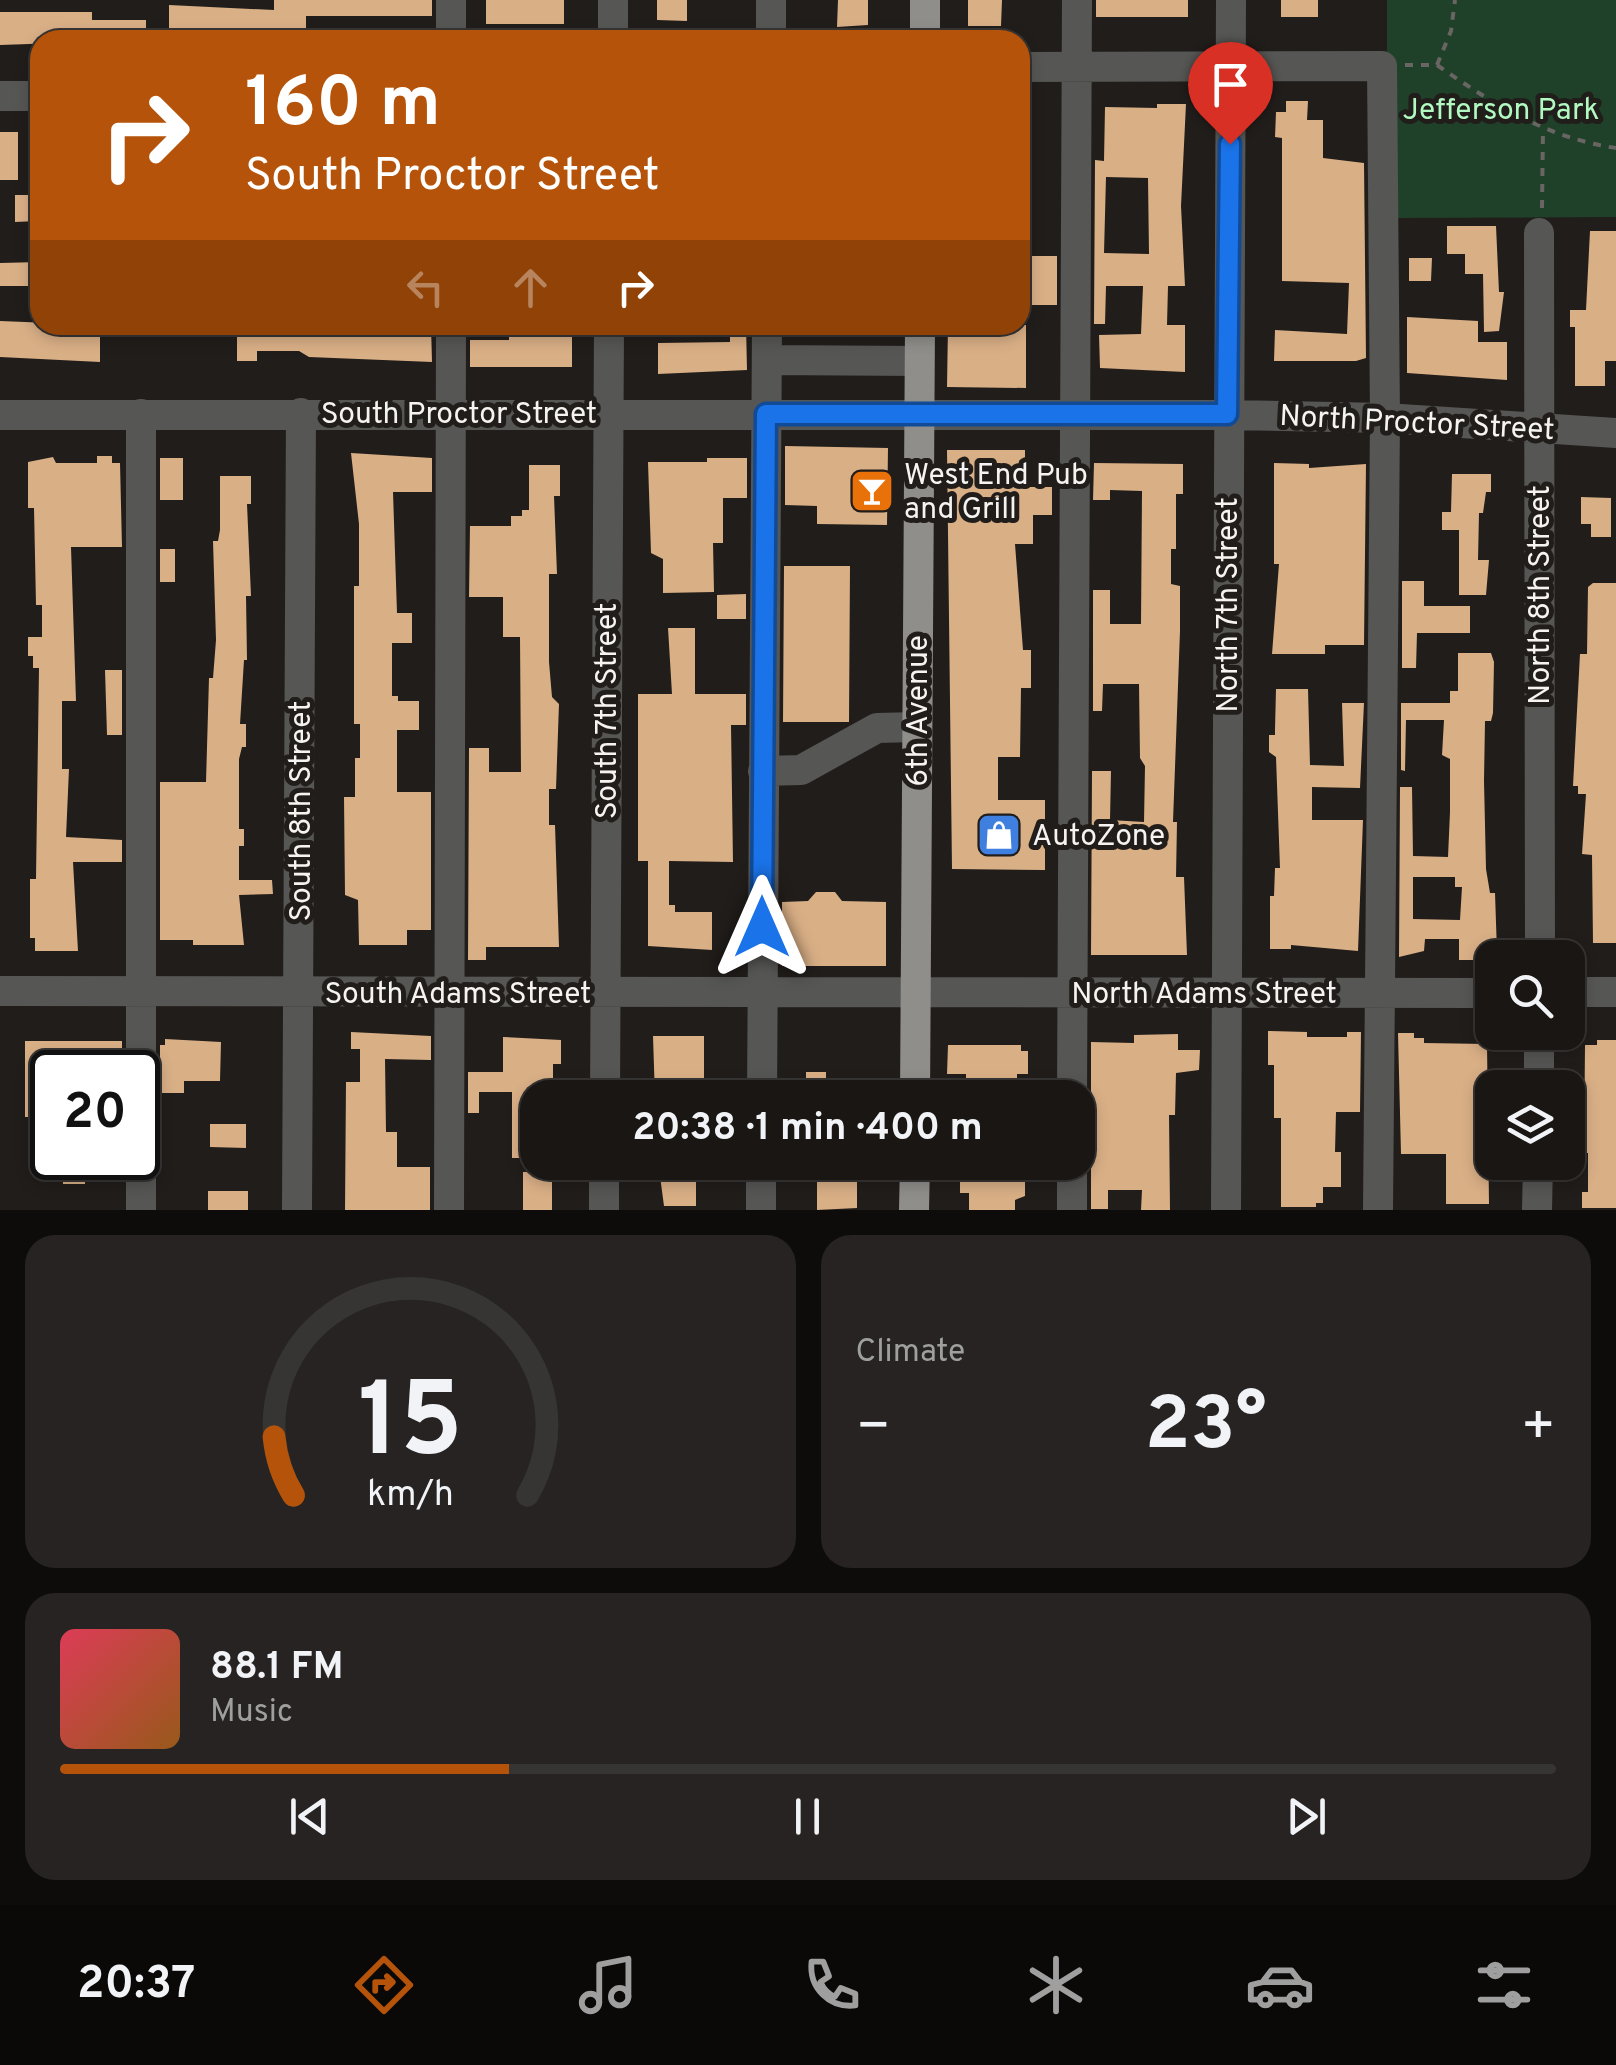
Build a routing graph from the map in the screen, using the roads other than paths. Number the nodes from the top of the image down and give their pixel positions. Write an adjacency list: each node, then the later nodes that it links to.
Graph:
1 (451, 0): 7 (street)
2 (613, 0): 8 (street)
3 (771, 0): 9 (street)
4 (925, 0): 10 (main road)
5 (1077, 0): 13 (street)
6 (1231, 0): 11 (street, North 7th Street)
7 (451, 30)
8 (613, 30)
9 (771, 30)
10 (924, 30)
11 (1231, 66): 13 (street); 30 (street, North 7th Street); 34 (street)
12 (1030, 67): 13 (street)
13 (1077, 67): 33 (street)
14 (0, 96): 15 (street)
15 (30, 96)
16 (1539, 233): 35 (street, North 8th Street)
17 (451, 335): 25 (street)
18 (609, 335): 26 (street, South 7th Street)
19 (768, 335): 21 (street)
20 (920, 335): 23 (main road, 6th Avenue)
21 (767, 360): 22 (street); 28 (street)
22 (840, 360): 23 (street); 32 (street)
23 (919, 361): 29 (main road, 6th Avenue)
24 (300, 413): 25 (street, South Proctor Street); 27 (street, South Proctor Street); 51 (street, South 8th Street)
25 (451, 413): 26 (street, South Proctor Street); 45 (street)
26 (608, 413): 28 (street, South Proctor Street); 46 (street, South 7th Street)
27 (141, 414): 31 (street, South Proctor Street); 41 (street)
28 (766, 414): 32 (street, South Proctor Street); 38 (street)
29 (918, 414): 32 (street, South Proctor Street); 33 (street, North Proctor Street); 37 (main road, 6th Avenue)
30 (1227, 414): 33 (street, North Proctor Street); 34 (street, North Proctor Street); 42 (street, North 7th Street)
31 (0, 415)
32 (840, 415)
33 (1072, 416): 49 (street)
34 (1384, 418): 35 (street, North Proctor Street); 52 (street)
35 (1538, 428): 36 (street, North Proctor Street); 39 (street, North 8th Street)
36 (1616, 432)
37 (917, 727): 38 (street); 48 (main road, 6th Avenue)
38 (764, 771): 47 (street)
39 (1540, 940)
40 (0, 991): 41 (street, South Adams Street)
41 (140, 992): 51 (street, South Adams Street); 62 (street)
42 (1228, 992): 49 (street, North Adams Street); 52 (street, North Adams Street); 69 (street, North 7th Street)
43 (1585, 992): 44 (street)
44 (1616, 992)
45 (450, 993): 46 (street, South Adams Street); 51 (street, South Adams Street); 64 (street)
46 (605, 993): 47 (street, South Adams Street); 53 (street, South 7th Street)
47 (762, 993): 48 (street, South Adams Street); 54 (street)
48 (916, 993): 49 (street, North Adams Street); 55 (main road, 6th Avenue)
49 (1072, 993): 56 (street)
50 (1475, 993): 52 (street, North Adams Street)
51 (299, 994): 63 (street, South 8th Street)
52 (1379, 994): 70 (street)
53 (605, 1080)
54 (762, 1080)
55 (915, 1080)
56 (1072, 1080)
57 (604, 1180): 65 (street)
58 (762, 1180): 66 (street)
59 (915, 1180): 67 (main road)
60 (1072, 1180): 68 (street)
61 (1538, 1180): 71 (street)
62 (141, 1210)
63 (297, 1210)
64 (450, 1210)
65 (604, 1210)
66 (761, 1210)
67 (914, 1210)
68 (1072, 1210)
69 (1226, 1210)
70 (1378, 1210)
71 (1538, 1210)

